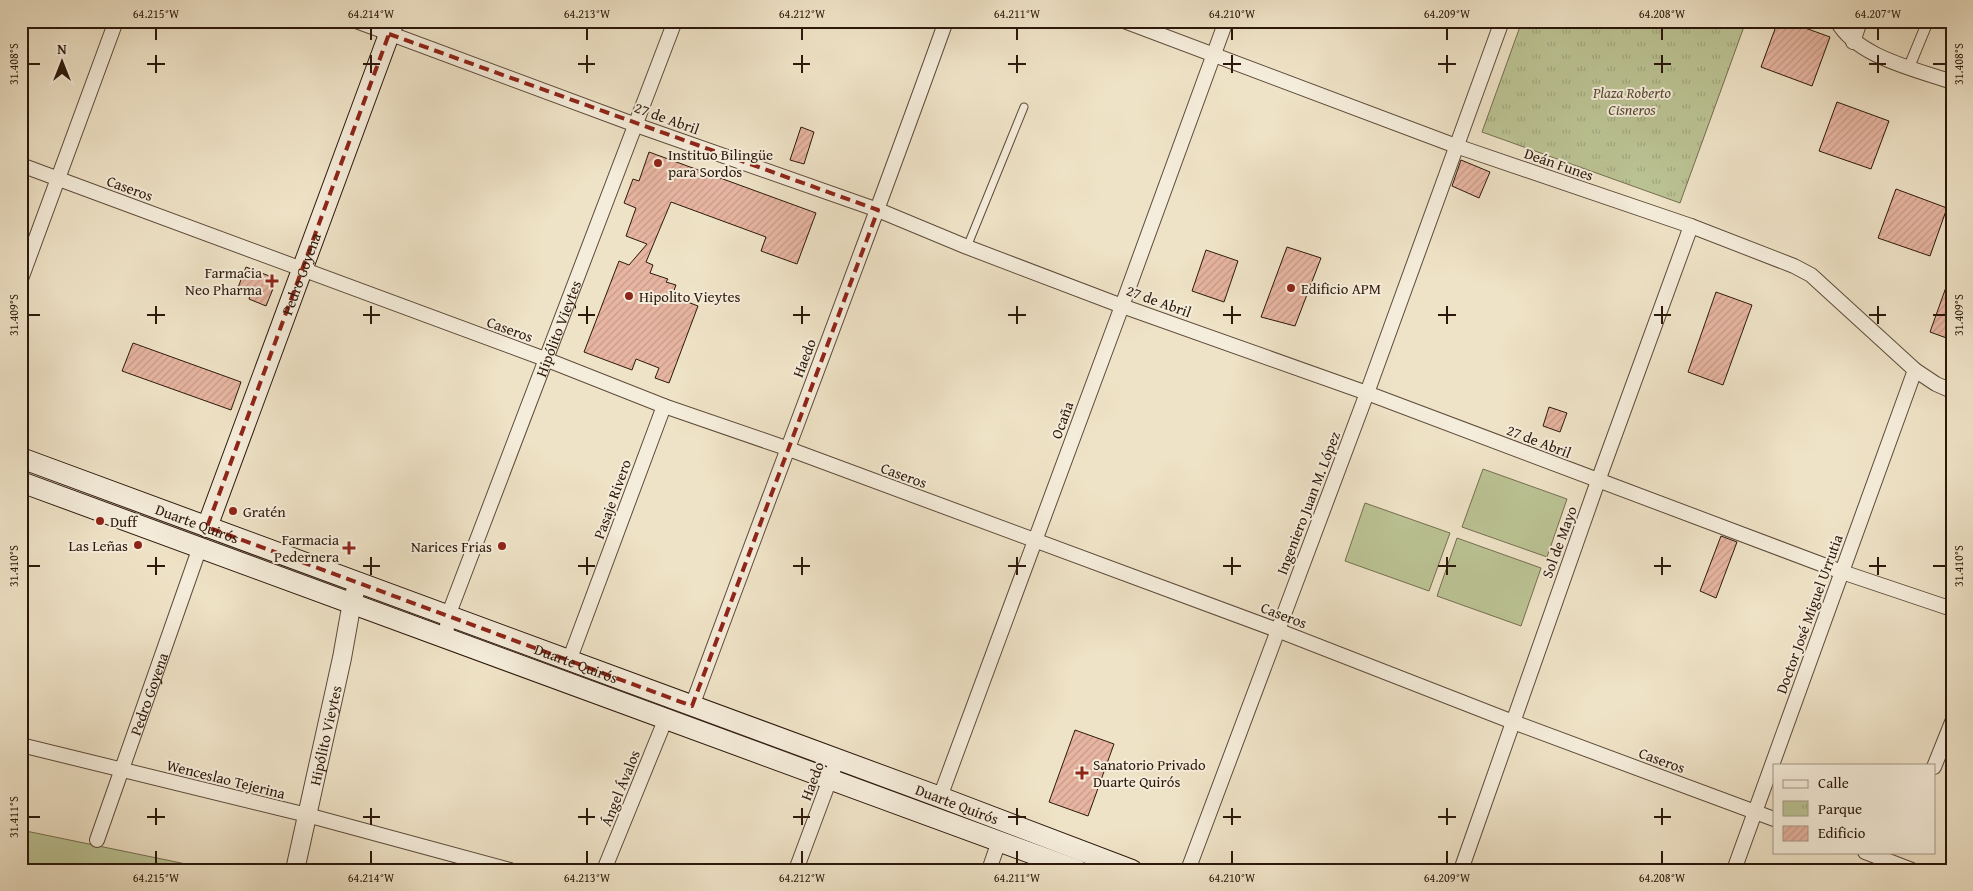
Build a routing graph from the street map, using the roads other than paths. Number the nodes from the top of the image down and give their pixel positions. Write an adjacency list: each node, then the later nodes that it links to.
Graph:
1 (116, 21): 20 (street)
2 (356, 21): 11 (street, 27 de Abril)
3 (675, 21): 17 (street, Hipólito Vieytes)
4 (946, 21): 21 (street, Haedo)
5 (1124, 21): 13 (street, Deán Funes)
6 (1226, 21): 13 (street, Ocaña)
7 (1502, 21): 18 (street, Ingeniero Juan M. López)
8 (1836, 21): 12 (street)
9 (1860, 21): 12 (street)
10 (1928, 21): 14 (street)
11 (392, 28): 17 (street, 27 de Abril); 24 (main road, Pedro Goyena)
12 (1853, 42): 14 (street)
13 (1213, 54): 18 (street, Deán Funes); 26 (street, Ocaña)
14 (1909, 67): 15 (street)
15 (1952, 82)
16 (1024, 107): 23 (lane)
17 (636, 124): 21 (street, 27 de Abril); 27 (street, Hipólito Vieytes)
18 (1456, 146): 22 (street, Deán Funes); 30 (street, Ingeniero Juan M. López)
19 (21, 165): 20 (street, Caseros)
20 (58, 179): 24 (street, Caseros); 25 (street)
21 (878, 210): 23 (street, 27 de Abril); 32 (street, Haedo)
22 (1691, 226): 28 (street, Deán Funes); 34 (street, Sol de Mayo)
23 (966, 247): 26 (street, 27 de Abril)
24 (303, 269): 27 (street, Caseros); 36 (main road, Pedro Goyena)
25 (21, 279)
26 (1122, 306): 30 (street, 27 de Abril); 37 (street, Ocaña)
27 (545, 359): 31 (street, Caseros); 43 (street, Hipólito Vieytes)
28 (1915, 370): 29 (street, Deán Funes); 39 (street, Doctor José Miguel Urrutia)
29 (1952, 391)
30 (1367, 393): 34 (street, 27 de Abril); 44 (street, Ingeniero Juan M. López)
31 (664, 406): 32 (street, Caseros); 46 (street, Pasaje Rivero)
32 (786, 448): 37 (street, Caseros); 47 (street, Haedo)
33 (21, 458): 36 (main road, Duarte Quirós)
34 (1598, 481): 39 (street, 27 de Abril); 49 (street, Sol de Mayo)
35 (21, 482): 38 (main road, Duarte Quirós)
36 (207, 528): 40 (main road, Duarte Quirós)
37 (1035, 540): 44 (street, Caseros); 55 (street, Ocaña)
38 (200, 547): 41 (main road, Duarte Quirós); 54 (street, Pedro Goyena)
39 (1842, 572): 42 (street, 27 de Abril); 56 (street, Doctor José Miguel Urrutia)
40 (358, 582): 41 (street, Hipólito Vieytes); 43 (main road, Duarte Quirós)
41 (352, 602): 45 (main road, Duarte Quirós); 57 (street, Hipólito Vieytes)
42 (1952, 609)
43 (448, 616): 45 (street, Hipólito Vieytes); 46 (main road, Duarte Quirós)
44 (1277, 630): 49 (street, Caseros); 71 (street, Ingeniero Juan M. López)
45 (446, 637): 48 (main road, Duarte Quirós)
46 (569, 661): 47 (main road, Duarte Quirós)
47 (692, 706): 53 (main road, Duarte Quirós)
48 (666, 718): 53 (main road, Duarte Quirós); 66 (street, Ángel Ávalos)
49 (1513, 722): 56 (street, Caseros); 72 (street, Sol de Mayo)
50 (1952, 722): 52 (street)
51 (21, 745): 54 (street, Wenceslao Tejerina)
52 (1935, 764)
53 (834, 769): 55 (main road, Duarte Quirós); 60 (main road, Duarte Quirós); 67 (street, Haedo)
54 (122, 770): 57 (street, Wenceslao Tejerina); 59 (street, Pedro Goyena)
55 (940, 797): 70 (main road, Duarte Quirós)
56 (1755, 811): 58 (street, Caseros); 73 (street, Doctor José Miguel Urrutia)
57 (307, 815): 63 (street, Wenceslao Tejerina); 64 (street, Hipólito Vieytes)
58 (1773, 818)
59 (97, 840)
60 (999, 841): 68 (street); 69 (main road, Duarte Quirós)
61 (1876, 854): 62 (street)
62 (1899, 858): 74 (street)
63 (478, 866): 65 (street, Wenceslao Tejerina)
64 (295, 870)
65 (510, 870)
66 (604, 870)
67 (796, 870)
68 (989, 870)
69 (1077, 870)
70 (1132, 870)
71 (1188, 870)
72 (1461, 870)
73 (1734, 870)
74 (1912, 870)

